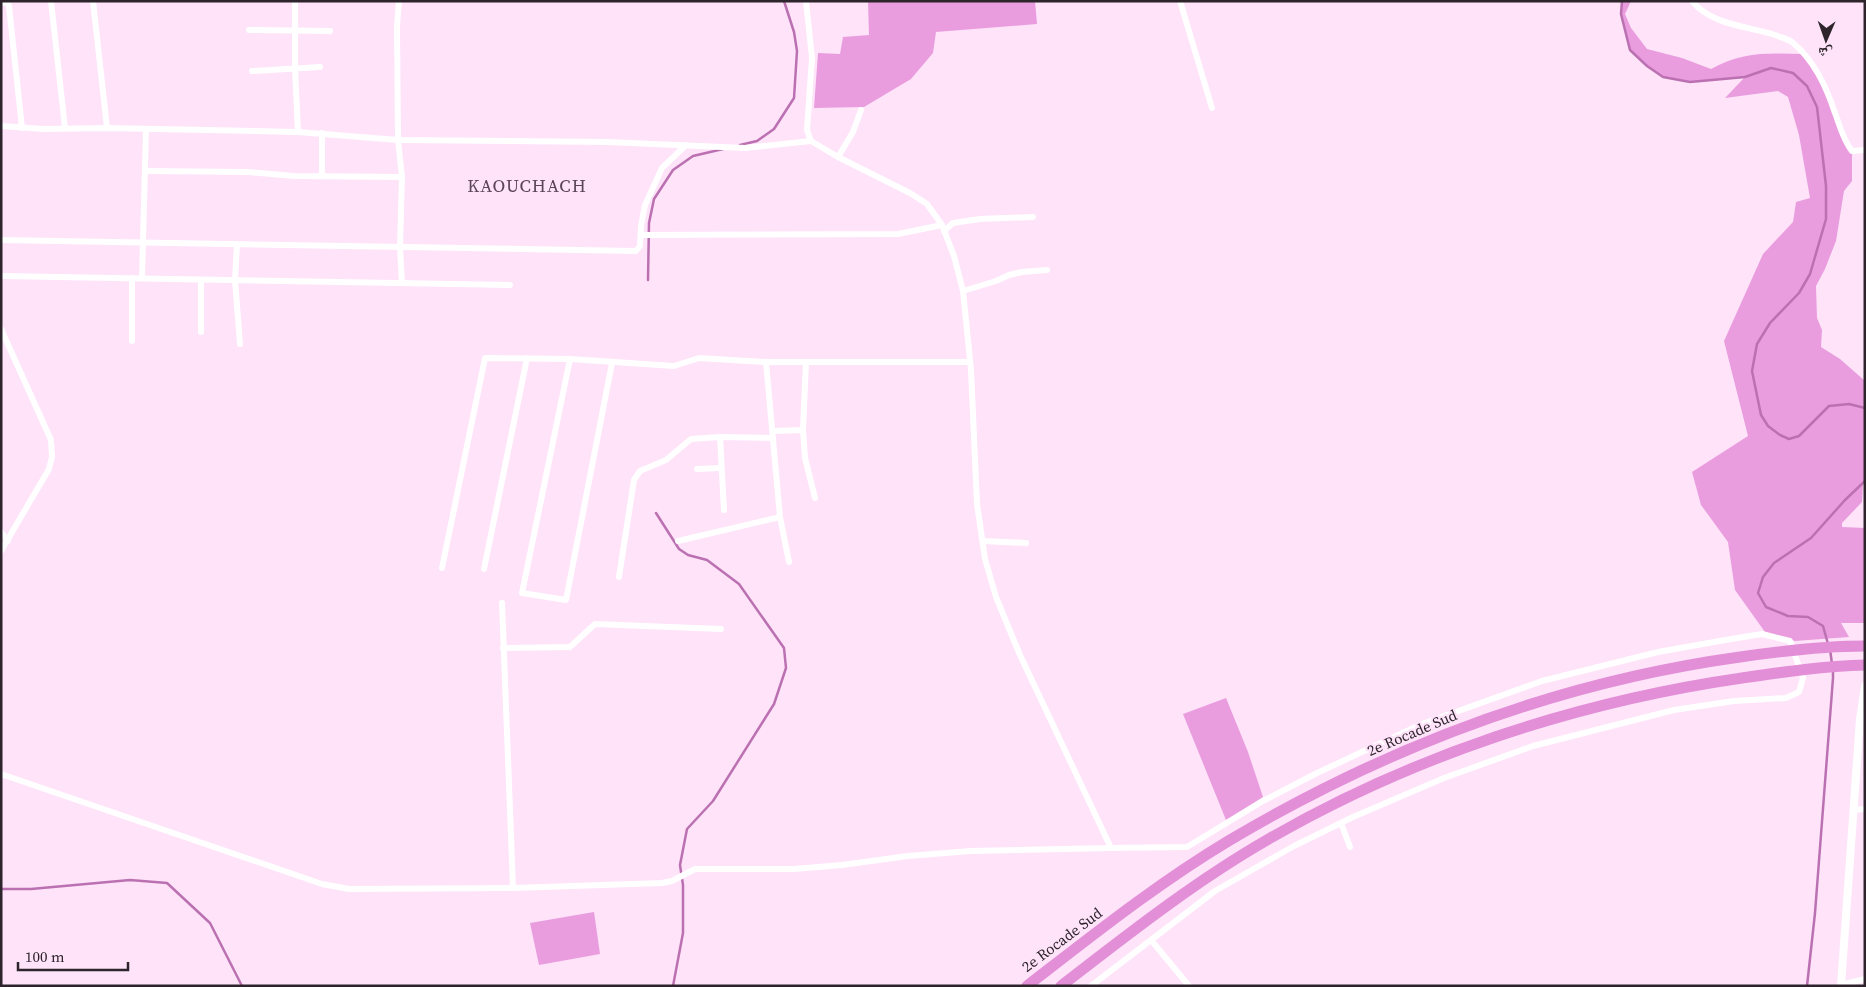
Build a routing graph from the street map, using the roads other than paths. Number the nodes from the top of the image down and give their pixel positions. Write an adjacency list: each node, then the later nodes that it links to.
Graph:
1 (51, 1): 19 (street)
2 (92, 1): 20 (street)
3 (399, 1): 24 (street)
4 (806, 1): 25 (street)
5 (1180, 1): 15 (street)
6 (1692, 1): 27 (street)
7 (5, 2): 18 (street)
8 (295, 3): 10 (street)
9 (249, 30): 10 (street)
10 (295, 30): 11 (street); 13 (street)
11 (330, 31)
12 (320, 67): 13 (street)
13 (295, 68): 14 (street); 22 (street)
14 (252, 71)
15 (1212, 108)
16 (861, 110): 28 (street)
17 (1, 126): 18 (street)
18 (22, 128): 19 (street)
19 (65, 128): 20 (street)
20 (107, 128): 21 (street)
21 (146, 129): 22 (street); 29 (street)
22 (298, 132): 23 (street)
23 (322, 133): 24 (street); 30 (street)
24 (398, 140): 26 (street); 31 (street)
25 (811, 141): 26 (street); 28 (street)
26 (686, 145): 34 (street)
27 (1865, 150)
28 (838, 157): 33 (street)
29 (146, 171): 30 (street); 36 (street)
30 (322, 176): 31 (street)
31 (402, 177): 38 (street)
32 (1033, 218): 33 (street)
33 (943, 228): 34 (street); 47 (street)
34 (641, 235): 38 (street)
35 (1, 240): 36 (street)
36 (144, 242): 37 (street); 42 (street)
37 (237, 244): 38 (street); 44 (street)
38 (400, 247): 45 (street)
39 (1047, 270): 47 (street)
40 (1, 276): 41 (street)
41 (132, 278): 42 (street); 50 (street)
42 (142, 278): 43 (street)
43 (201, 280): 44 (street); 49 (street)
44 (235, 280): 45 (street); 51 (street)
45 (402, 283): 46 (street)
46 (510, 285)
47 (963, 291): 56 (street)
48 (1, 329): 67 (street)
49 (201, 332)
50 (132, 340)
51 (240, 344)
52 (527, 358): 53 (street); 73 (street); 74 (street)
53 (570, 359): 57 (street); 57 (street)
54 (766, 362): 55 (street); 57 (street); 59 (street)
55 (806, 362): 56 (street); 58 (street)
56 (970, 362): 68 (street)
57 (612, 363)
58 (803, 430): 59 (street); 63 (street)
59 (773, 434): 60 (street); 65 (street)
60 (720, 437): 61 (street); 75 (street)
61 (721, 468): 62 (street); 64 (street)
62 (697, 469)
63 (815, 498)
64 (724, 510)
65 (780, 517): 69 (street); 72 (street)
66 (1, 532): 67 (street)
67 (8, 541): 71 (street)
68 (982, 541): 70 (street); 89 (street)
69 (678, 542)
70 (1026, 543)
71 (1, 551)
72 (789, 562)
73 (442, 568)
74 (484, 569)
75 (619, 577)
76 (502, 603): 79 (street)
77 (721, 629): 79 (street)
78 (1865, 646): 80 (highway, 2e Rocade Sud)
79 (503, 648): 90 (street)
80 (1798, 649): 87 (street); 89 (street); 94 (highway, 2e Rocade Sud)
81 (1865, 665): 95 (highway)
82 (1865, 686): 83 (street)
83 (1863, 717): 86 (street)
84 (1, 774): 90 (street)
85 (1865, 809): 86 (street)
86 (1854, 810): 93 (street)
87 (1341, 823): 88 (street); 91 (street)
88 (1350, 847)
89 (1111, 848): 90 (street)
90 (513, 888)
91 (1151, 940): 96 (street); 97 (street)
92 (1865, 979): 93 (street)
93 (1841, 985)
94 (1027, 986)
95 (1061, 986)
96 (1091, 986)
97 (1189, 986)

